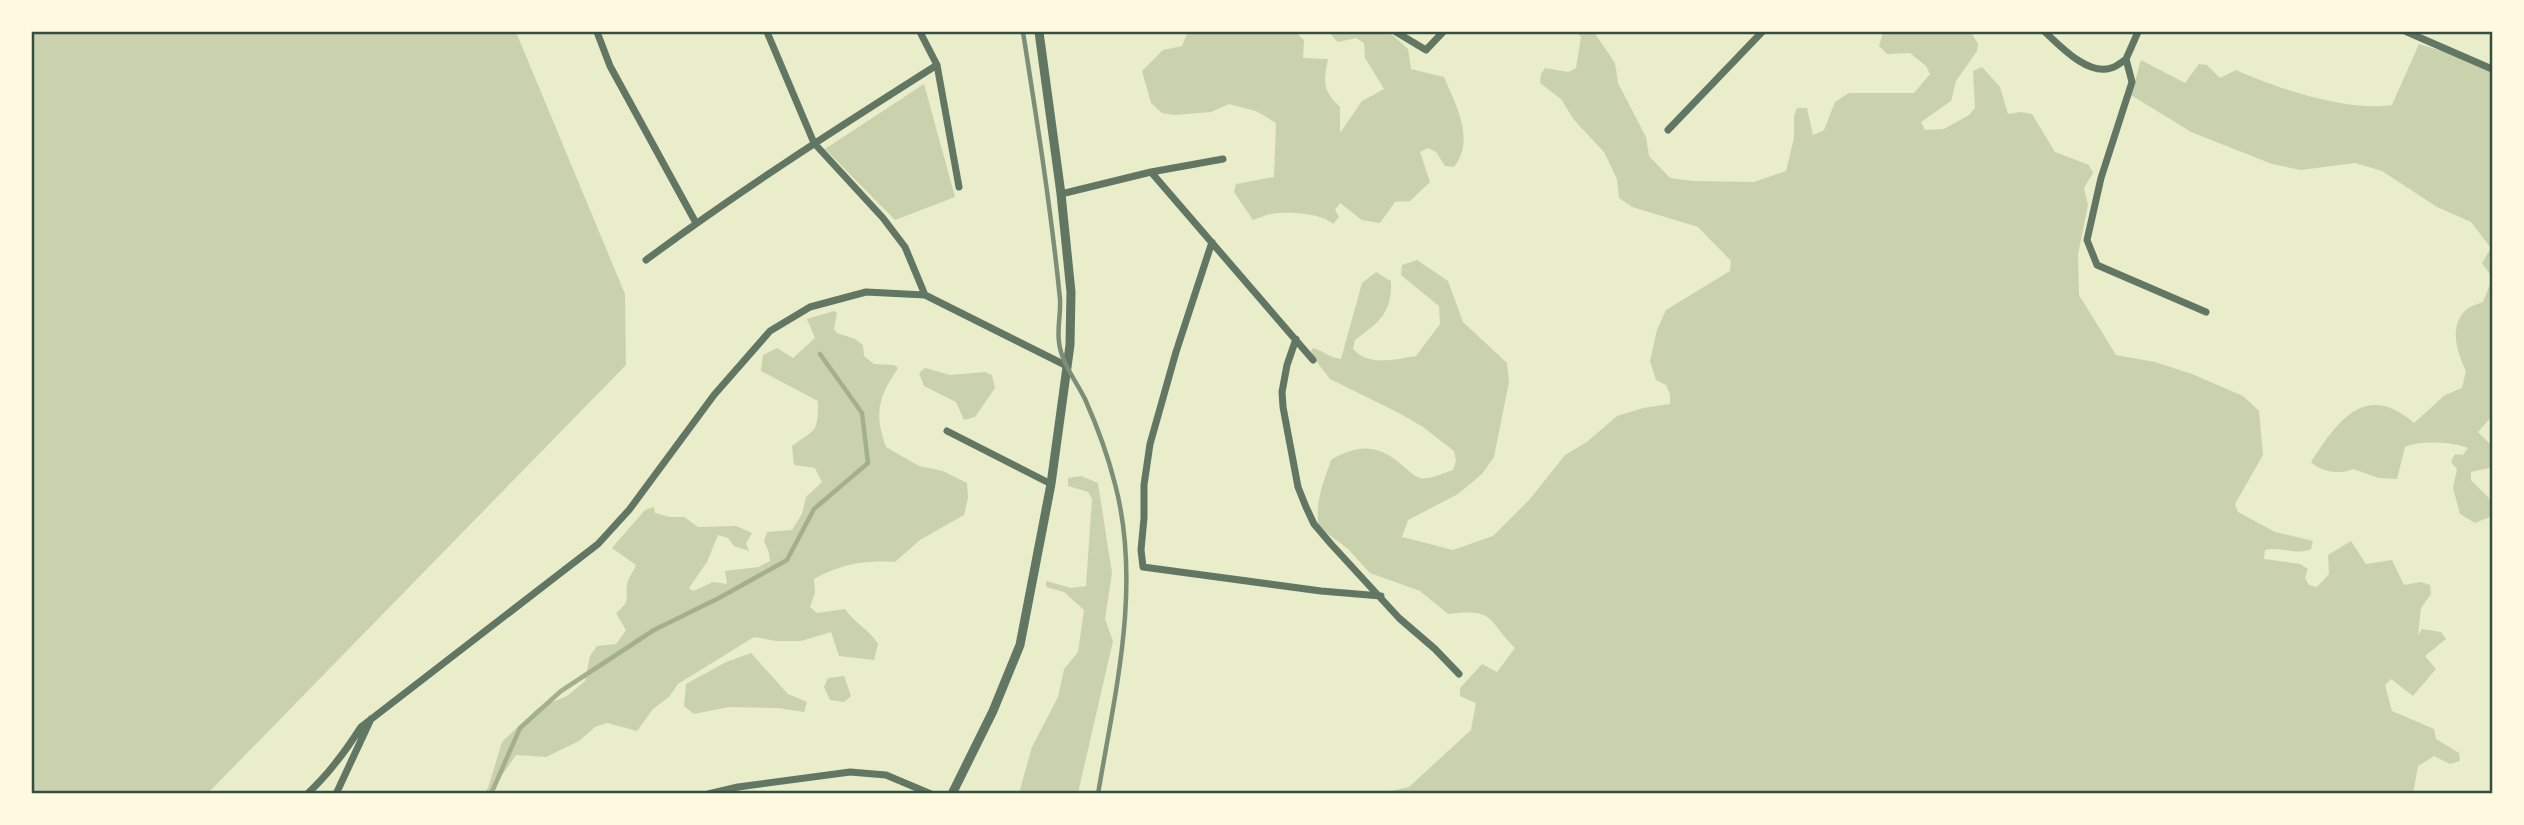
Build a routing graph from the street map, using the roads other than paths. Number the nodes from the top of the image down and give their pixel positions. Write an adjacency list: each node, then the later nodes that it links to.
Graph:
1 (597, 32): 21 (street)
2 (766, 32): 16 (street)
3 (920, 32): 13 (street)
4 (1039, 32): 20 (street)
5 (1396, 32): 6 (street)
6 (1443, 32)
7 (1762, 32): 15 (street)
8 (2045, 32): 12 (street)
9 (2138, 32): 12 (street)
10 (2407, 32): 11 (street)
11 (2425, 35): 14 (street)
12 (2126, 59): 25 (street)
13 (937, 65): 16 (street); 19 (street)
14 (2493, 69)
15 (1668, 130)
16 (814, 143): 21 (street); 24 (street)
17 (1223, 159): 18 (street)
18 (1151, 173): 20 (street); 22 (street)
19 (959, 187)
20 (1061, 194): 28 (street)
21 (696, 223): 23 (street)
22 (1212, 242): 26 (street); 31 (street)
23 (646, 260)
24 (925, 295): 28 (street); 33 (street)
25 (2206, 312)
26 (1296, 339): 27 (street); 31 (street)
27 (1313, 360)
28 (1067, 366): 30 (street)
29 (947, 431): 30 (street)
30 (1051, 484): 38 (street)
31 (1381, 596): 32 (street)
32 (1459, 674)
33 (371, 719): 34 (street); 35 (street)
34 (307, 793)
35 (336, 793)
36 (708, 793): 37 (street)
37 (931, 793)
38 (952, 793)

